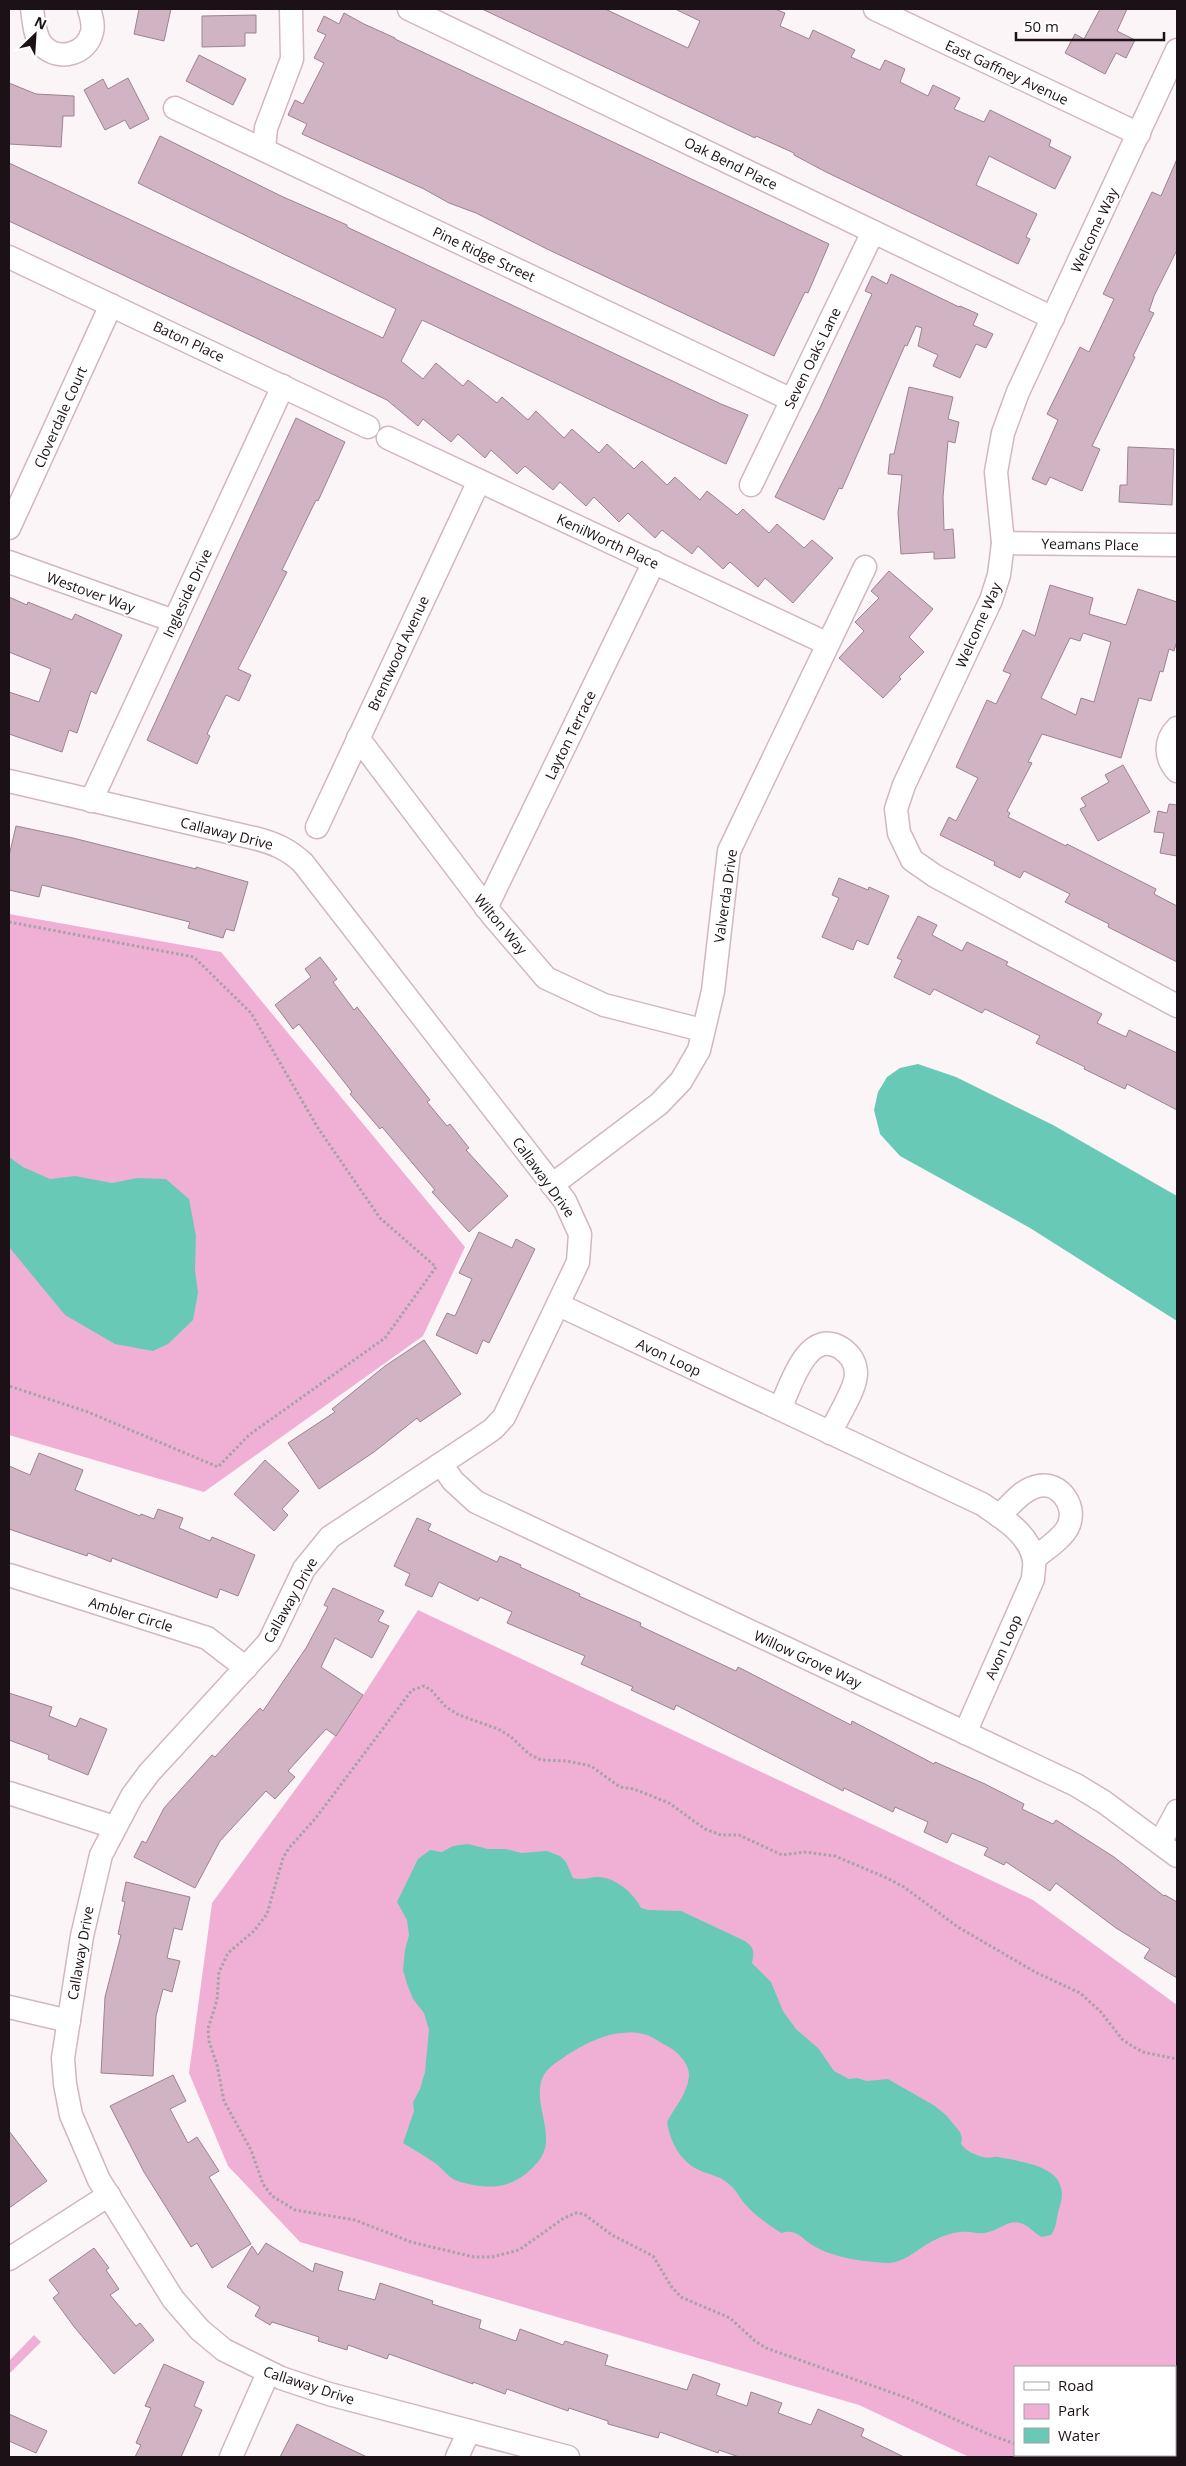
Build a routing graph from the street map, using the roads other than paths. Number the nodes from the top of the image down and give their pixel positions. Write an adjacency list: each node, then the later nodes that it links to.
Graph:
1 (32, 9): 2 (street)
2 (89, 9)
3 (291, 9): 9 (street)
4 (409, 9): 10 (street, Oak Bend Place)
5 (884, 11): 8 (street, East Gaffney Avenue)
6 (1177, 50): 8 (street, Welcome Way)
7 (176, 108): 9 (street, Pine Ridge Street)
8 (1139, 134): 13 (street, Welcome Way)
9 (264, 149): 15 (street, Pine Ridge Street)
10 (873, 232): 13 (street, Oak Bend Place); 15 (street, Seven Oaks Lane)
11 (9, 257): 12 (street, Baton Place)
12 (110, 305): 14 (street, Baton Place); 20 (street, Cloverdale Court)
13 (1053, 318): 21 (street, Welcome Way)
14 (283, 386): 16 (street, Baton Place); 26 (street, Ingleside Drive)
15 (792, 400): 19 (street, Seven Oaks Lane)
16 (368, 427)
17 (388, 438): 18 (street, KenilWorth Place)
18 (479, 481): 24 (street, KenilWorth Place); 29 (street, Brentwood Avenue)
19 (751, 485)
20 (9, 528)
21 (1004, 543): 22 (street, Yeamans Place); 35 (street, Welcome Way)
22 (1177, 545)
23 (9, 562): 26 (street, Westover Way)
24 (654, 562): 27 (street, KenilWorth Place); 34 (street, Layton Terrace)
25 (865, 567): 27 (street, Valverda Drive)
26 (174, 621): 32 (street, Ingleside Drive)
27 (828, 644): 36 (street, Valverda Drive)
28 (1177, 728): 30 (street)
29 (358, 738): 33 (street, Brentwood Avenue); 34 (street, Wilton Way)
30 (1177, 771)
31 (9, 781): 32 (street, Callaway Drive)
32 (91, 801): 37 (street, Callaway Drive)
33 (317, 827)
34 (486, 908): 36 (street, Wilton Way)
35 (1177, 1006)
36 (702, 1030): 37 (street, Valverda Drive)
37 (552, 1185): 38 (street, Callaway Drive)
38 (559, 1305): 39 (street, Avon Loop); 41 (street, Callaway Drive)
39 (780, 1409): 40 (street, Avon Loop); 40 (street)
40 (830, 1433): 42 (street, Avon Loop)
41 (441, 1464): 45 (street, Callaway Drive); 46 (street, Willow Grove Way)
42 (999, 1516): 43 (street, Avon Loop); 43 (street)
43 (1034, 1559): 46 (street, Avon Loop)
44 (9, 1575): 45 (street, Ambler Circle)
45 (246, 1668): 49 (street, Callaway Drive)
46 (965, 1733): 50 (street, Willow Grove Way)
47 (9, 1793): 49 (street)
48 (1177, 1811): 50 (street)
49 (114, 1827): 52 (street, Callaway Drive)
50 (1169, 1850)
51 (9, 2007): 52 (street)
52 (69, 2021): 53 (street, Callaway Drive)
53 (108, 2196): 54 (street); 55 (street, Callaway Drive)
54 (9, 2259)
55 (268, 2373): 56 (street, Callaway Drive); 57 (street)
56 (469, 2431): 58 (street); 59 (street, Callaway Drive)
57 (230, 2457)
58 (457, 2457)
59 (568, 2457)

